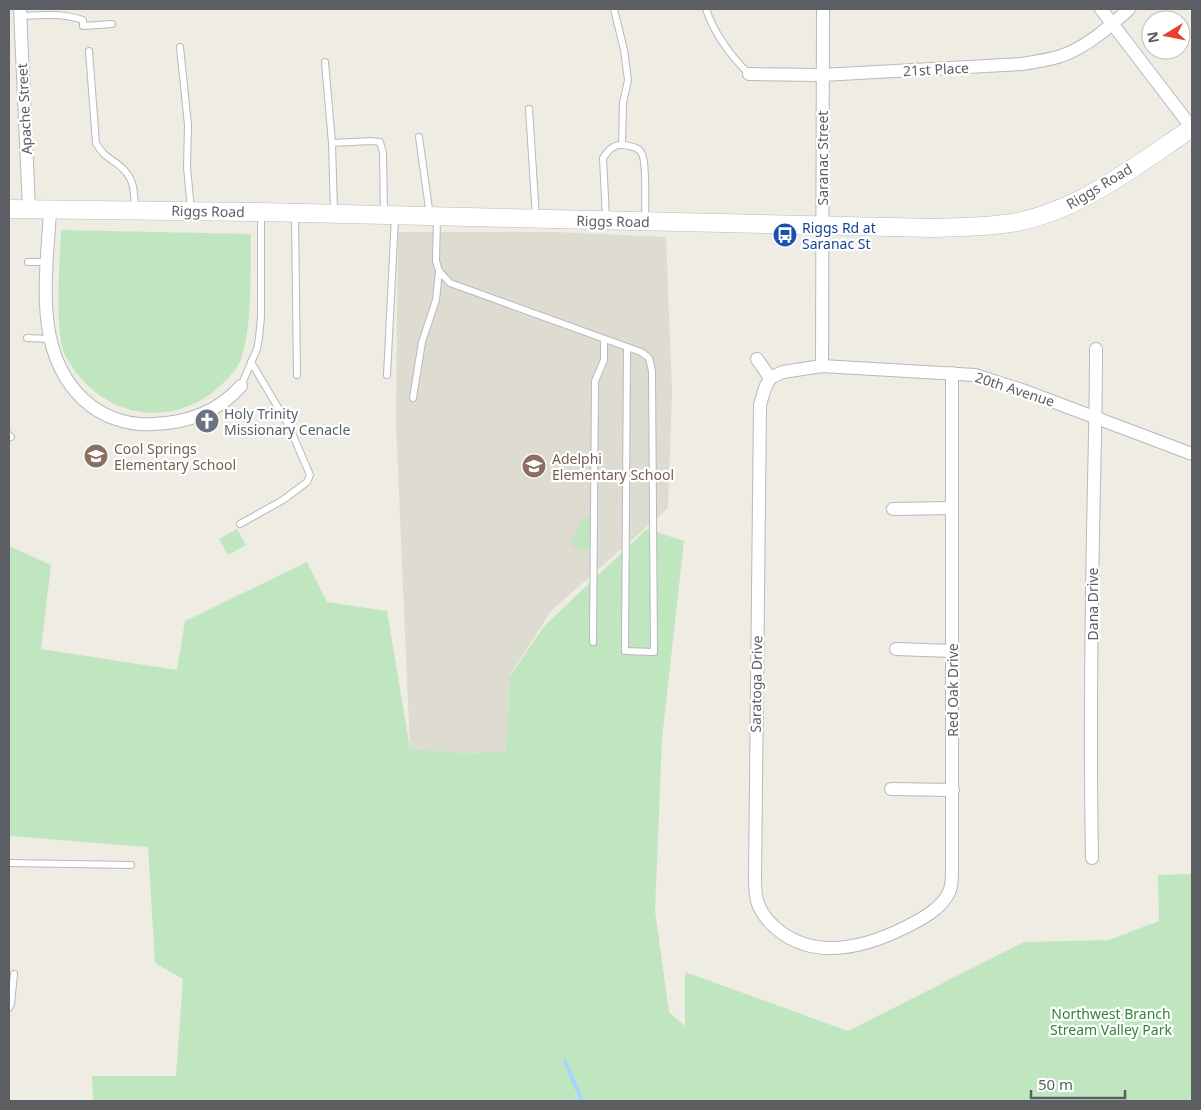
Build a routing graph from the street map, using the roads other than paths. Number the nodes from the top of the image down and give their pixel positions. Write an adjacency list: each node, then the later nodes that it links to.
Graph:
1 (614, 9): 18 (lane)
2 (706, 9): 12 (lane)
3 (823, 9): 13 (street, Saranac Street)
4 (1101, 9): 8 (street)
5 (1129, 9): 8 (street, 21st Place)
6 (20, 12): 7 (lane); 20 (street, Apache Street)
7 (112, 24)
8 (1113, 24): 13 (street, 21st Place); 15 (street)
9 (180, 46): 23 (lane)
10 (89, 51): 22 (lane)
11 (325, 62): 17 (lane)
12 (749, 74): 13 (street, 21st Place)
13 (822, 75): 32 (street, Saranac Street)
14 (529, 110): 29 (lane)
15 (1192, 128): 32 (main road, Riggs Road)
16 (418, 137): 28 (lane)
17 (332, 143): 26 (lane); 27 (lane)
18 (622, 145): 30 (lane); 31 (lane)
19 (9, 209): 20 (main road, Riggs Road)
20 (29, 209): 21 (main road, Riggs Road)
21 (50, 210): 22 (main road, Riggs Road); 34 (street)
22 (135, 211): 23 (main road, Riggs Road)
23 (191, 211): 24 (main road, Riggs Road)
24 (261, 212): 25 (main road, Riggs Road); 42 (lane)
25 (295, 213): 26 (main road, Riggs Road); 45 (lane)
26 (334, 213): 27 (main road, Riggs Road)
27 (390, 216): 28 (main road, Riggs Road); 46 (lane)
28 (434, 217): 29 (main road, Riggs Road); 35 (lane)
29 (536, 219): 30 (main road, Riggs Road)
30 (606, 221): 31 (main road, Riggs Road)
31 (645, 222): 32 (main road, Riggs Road)
32 (823, 225): 43 (street, Saranac Street)
33 (28, 262): 34 (lane)
34 (47, 262): 37 (street)
35 (439, 270): 38 (lane); 49 (lane)
36 (27, 338): 37 (lane)
37 (49, 339): 48 (street)
38 (604, 339): 39 (lane); 55 (lane)
39 (627, 347): 39 (lane)
40 (1096, 349): 50 (street, Dana Drive)
41 (757, 359): 47 (street)
42 (252, 362): 48 (lane); 54 (lane)
43 (822, 366): 44 (street, 20th Avenue); 47 (street, 20th Avenue)
44 (952, 373): 50 (street, 20th Avenue); 52 (street, Red Oak Drive)
45 (297, 375)
46 (387, 375)
47 (770, 378): 63 (street, Saratoga Drive)
48 (241, 386)
49 (413, 398)
50 (1096, 418): 51 (street, 20th Avenue); 60 (street, Dana Drive)
51 (1192, 454)
52 (952, 508): 53 (street); 57 (street, Red Oak Drive)
53 (893, 509)
54 (240, 524)
55 (594, 642)
56 (896, 649): 57 (street)
57 (952, 650): 59 (street, Red Oak Drive)
58 (891, 789): 59 (street)
59 (953, 790): 63 (street, Red Oak Drive)
60 (1092, 858)
61 (9, 863): 62 (lane)
62 (131, 865)
63 (851, 946)
64 (14, 974): 65 (lane)
65 (9, 1008)

